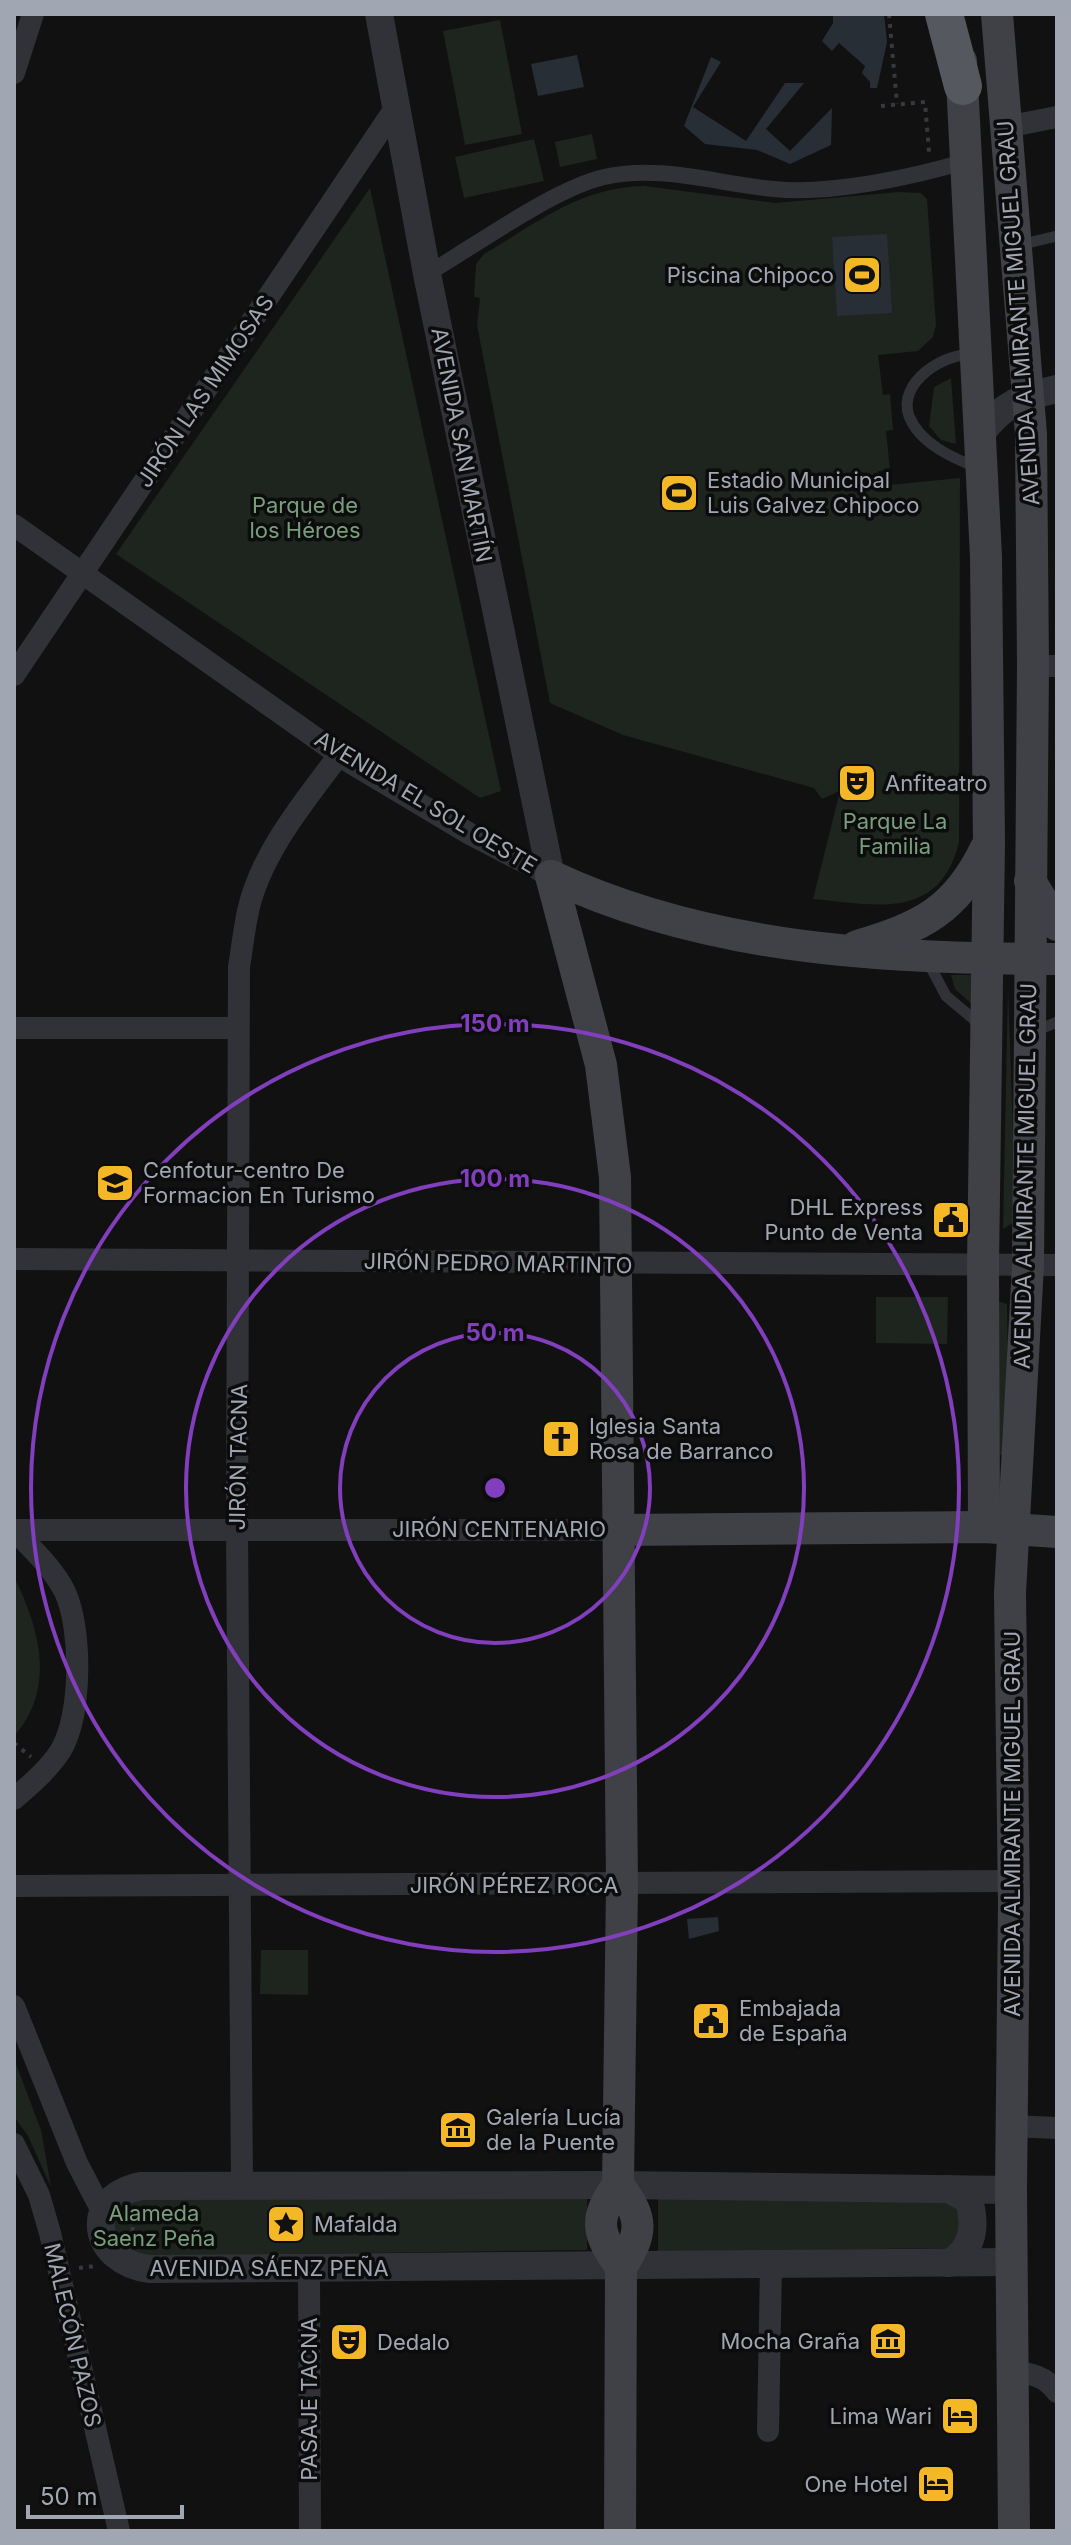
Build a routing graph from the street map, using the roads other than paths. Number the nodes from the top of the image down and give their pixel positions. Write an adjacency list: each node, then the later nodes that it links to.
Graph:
1 (33, 14): 6 (street)
2 (379, 14): 8 (street, AVENIDA SAN MARTÍN)
3 (944, 14): 7 (highway)
4 (958, 14): 7 (main road, AVENIDA ALMIRANTE MIGUEL GRAU)
5 (997, 14): 10 (main road, AVENIDA ALMIRANTE MIGUEL GRAU)
6 (14, 73)
7 (963, 86): 11 (main road, AVENIDA ALMIRANTE MIGUEL GRAU)
8 (396, 107): 14 (street, AVENIDA SAN MARTÍN); 20 (street, JIRÓN LAS MIMOSAS)
9 (1057, 117): 10 (street)
10 (1006, 127): 13 (main road, AVENIDA ALMIRANTE MIGUEL GRAU)
11 (967, 161): 14 (street); 15 (main road, AVENIDA ALMIRANTE MIGUEL GRAU)
12 (1057, 236): 13 (lane)
13 (1016, 246): 16 (main road, AVENIDA ALMIRANTE MIGUEL GRAU)
14 (427, 274): 27 (street, AVENIDA SAN MARTÍN)
15 (978, 356): 17 (main road, AVENIDA ALMIRANTE MIGUEL GRAU); 18 (lane)
16 (1042, 392): 17 (street); 21 (main road, AVENIDA ALMIRANTE MIGUEL GRAU)
17 (982, 432): 18 (main road, AVENIDA ALMIRANTE MIGUEL GRAU)
18 (984, 470): 25 (main road, AVENIDA ALMIRANTE MIGUEL GRAU)
19 (14, 525): 20 (street, AVENIDA EL SOL OESTE)
20 (82, 573): 22 (street, JIRÓN LAS MIMOSAS); 23 (street, AVENIDA EL SOL OESTE)
21 (1045, 666): 24 (main road, AVENIDA ALMIRANTE MIGUEL GRAU)
22 (14, 675)
23 (339, 755): 27 (street, AVENIDA EL SOL OESTE); 35 (street, JIRÓN TACNA)
24 (1032, 767): 25 (main road); 28 (main road, AVENIDA ALMIRANTE MIGUEL GRAU)
25 (988, 783): 26 (main road, AVENIDA ALMIRANTE MIGUEL GRAU)
26 (989, 842): 30 (main road); 32 (main road, AVENIDA ALMIRANTE MIGUEL GRAU)
27 (551, 876): 30 (main road, AVENIDA EL SOL OESTE); 40 (main road)
28 (1030, 881): 29 (main road); 33 (main road, AVENIDA ALMIRANTE MIGUEL GRAU)
29 (1057, 925)
30 (838, 951): 31 (main road, AVENIDA EL SOL OESTE)
31 (926, 958): 32 (main road, AVENIDA EL SOL OESTE); 37 (lane)
32 (988, 959): 33 (main road, AVENIDA EL SOL OESTE); 37 (main road, AVENIDA ALMIRANTE MIGUEL GRAU)
33 (1043, 959): 36 (main road, AVENIDA ALMIRANTE MIGUEL GRAU)
34 (14, 1028): 35 (street)
35 (237, 1028): 39 (street, JIRÓN TACNA)
36 (1043, 1028): 42 (main road, AVENIDA ALMIRANTE MIGUEL GRAU)
37 (987, 1029): 41 (main road, AVENIDA ALMIRANTE MIGUEL GRAU)
38 (14, 1259): 39 (street, JIRÓN PEDRO MARTINTO)
39 (240, 1260): 40 (street, JIRÓN PEDRO MARTINTO); 44 (street, JIRÓN TACNA)
40 (618, 1264): 41 (street, JIRÓN PEDRO MARTINTO); 46 (main road)
41 (983, 1265): 42 (street, JIRÓN PEDRO MARTINTO); 43 (main road, AVENIDA ALMIRANTE MIGUEL GRAU)
42 (1043, 1265): 43 (main road, AVENIDA ALMIRANTE MIGUEL GRAU)
43 (998, 1527): 46 (main road, JIRÓN CENTENARIO); 47 (main road, JIRÓN CENTENARIO); 49 (main road, AVENIDA ALMIRANTE MIGUEL GRAU)
44 (237, 1528): 45 (street, JIRÓN CENTENARIO); 46 (street, JIRÓN CENTENARIO); 52 (street, JIRÓN TACNA)
45 (14, 1530): 48 (street)
46 (620, 1530): 50 (main road)
47 (1057, 1532)
48 (14, 1799)
49 (1014, 1881): 50 (street, JIRÓN PÉREZ ROCA); 54 (main road, AVENIDA ALMIRANTE MIGUEL GRAU)
50 (622, 1885): 52 (street, JIRÓN PÉREZ ROCA); 58 (main road)
51 (14, 1886): 52 (street, JIRÓN PÉREZ ROCA)
52 (242, 1886): 57 (street, JIRÓN TACNA)
53 (14, 2006): 61 (street)
54 (1012, 2126): 55 (street); 60 (main road, AVENIDA ALMIRANTE MIGUEL GRAU)
55 (1057, 2128)
56 (14, 2144): 70 (street, MALECÓN PAZOS)
57 (242, 2185): 58 (street); 61 (street)
58 (618, 2185): 59 (street); 66 (main road)
59 (949, 2189): 60 (street); 63 (street)
60 (1011, 2190): 62 (main road, AVENIDA ALMIRANTE MIGUEL GRAU)
61 (102, 2211): 65 (street, AVENIDA SÁENZ PEÑA)
62 (1011, 2262): 63 (street, AVENIDA SÁENZ PEÑA); 67 (main road, AVENIDA ALMIRANTE MIGUEL GRAU)
63 (949, 2263): 64 (street, AVENIDA SÁENZ PEÑA)
64 (771, 2265): 66 (street, AVENIDA SÁENZ PEÑA); 69 (street)
65 (309, 2267): 66 (street, AVENIDA SÁENZ PEÑA); 71 (street, PASAJE TACNA)
66 (621, 2267): 72 (main road)
67 (1012, 2372): 68 (street); 73 (main road, AVENIDA ALMIRANTE MIGUEL GRAU)
68 (1057, 2392)
69 (768, 2431)
70 (119, 2531)
71 (310, 2531)
72 (620, 2531)
73 (1014, 2531)

